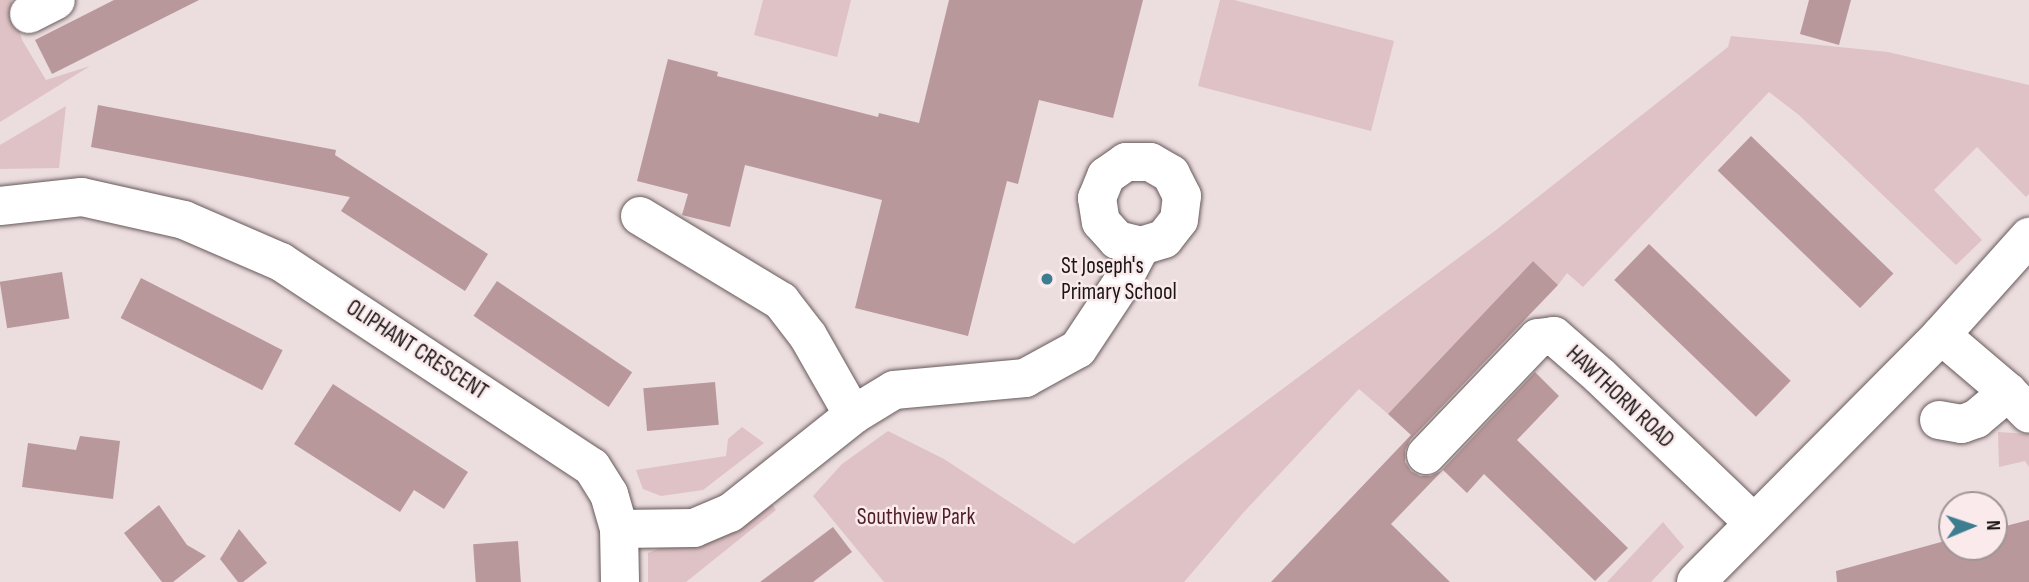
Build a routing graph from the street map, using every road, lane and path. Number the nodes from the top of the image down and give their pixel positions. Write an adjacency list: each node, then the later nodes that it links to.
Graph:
1 (0, 206): 11 (street, OLIPHANT CRESCENT)
2 (640, 216): 7 (street)
3 (2029, 237): 5 (street)
4 (1141, 246): 7 (street)
5 (1941, 335): 6 (street); 10 (street)
6 (2019, 403): 8 (street)
7 (853, 415): 11 (street)
8 (1939, 420)
9 (1426, 455): 10 (street, HAWTHORN ROAD)
10 (1754, 523): 13 (street)
11 (619, 530): 12 (street, OLIPHANT CRESCENT)
12 (620, 582)
13 (1696, 582)

